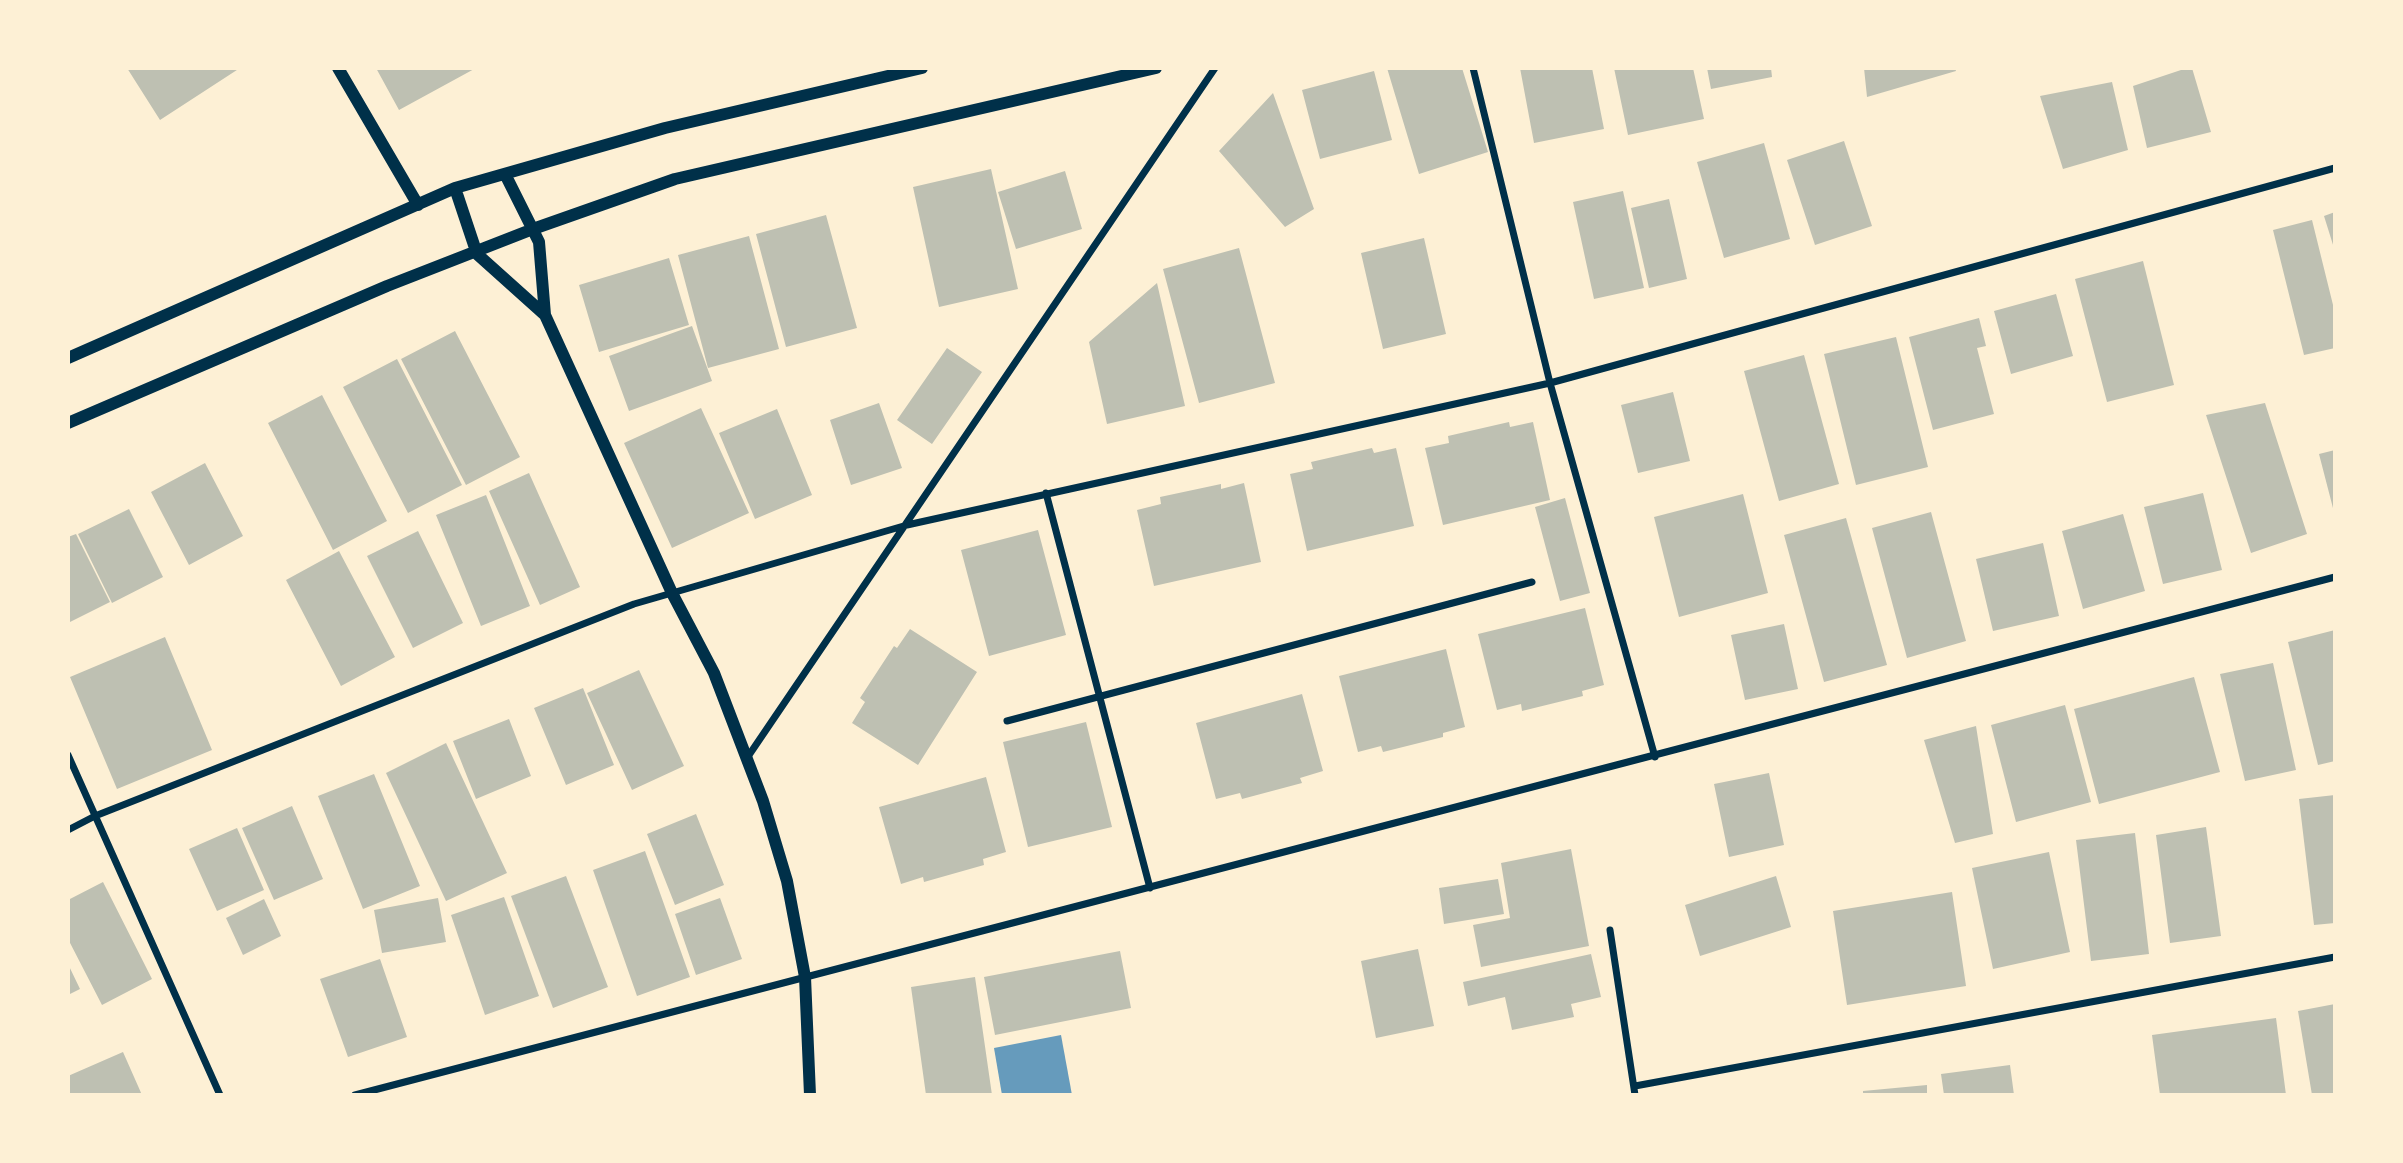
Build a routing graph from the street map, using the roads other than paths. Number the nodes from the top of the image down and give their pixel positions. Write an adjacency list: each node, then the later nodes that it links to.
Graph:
1 (338, 68): 9 (street)
2 (922, 68): 7 (street)
3 (1156, 68): 10 (street)
4 (1215, 68): 17 (street)
5 (1473, 68): 14 (street)
6 (2335, 168): 14 (street)
7 (505, 174): 8 (street); 10 (street)
8 (455, 188): 9 (street); 11 (street)
9 (418, 205): 13 (street)
10 (533, 229): 11 (street); 12 (street)
11 (477, 254): 12 (street); 15 (street)
12 (545, 315): 20 (street)
13 (68, 358)
14 (1550, 383): 16 (street); 24 (street)
15 (68, 423)
16 (1046, 493): 17 (street); 21 (street)
17 (907, 525): 20 (street); 25 (street)
18 (2335, 577): 24 (street)
19 (1532, 582): 21 (street)
20 (672, 593): 25 (street); 26 (street)
21 (1100, 698): 22 (street); 28 (street)
22 (1007, 721)
23 (68, 755): 26 (street)
24 (1655, 757): 28 (street)
25 (747, 758): 31 (street)
26 (95, 816): 27 (street); 33 (street)
27 (68, 830)
28 (1150, 888): 31 (street)
29 (1610, 930): 32 (street)
30 (2335, 957): 32 (street)
31 (805, 977): 34 (street); 35 (street)
32 (1635, 1086): 36 (street)
33 (219, 1095)
34 (355, 1095)
35 (810, 1095)
36 (1635, 1095)

